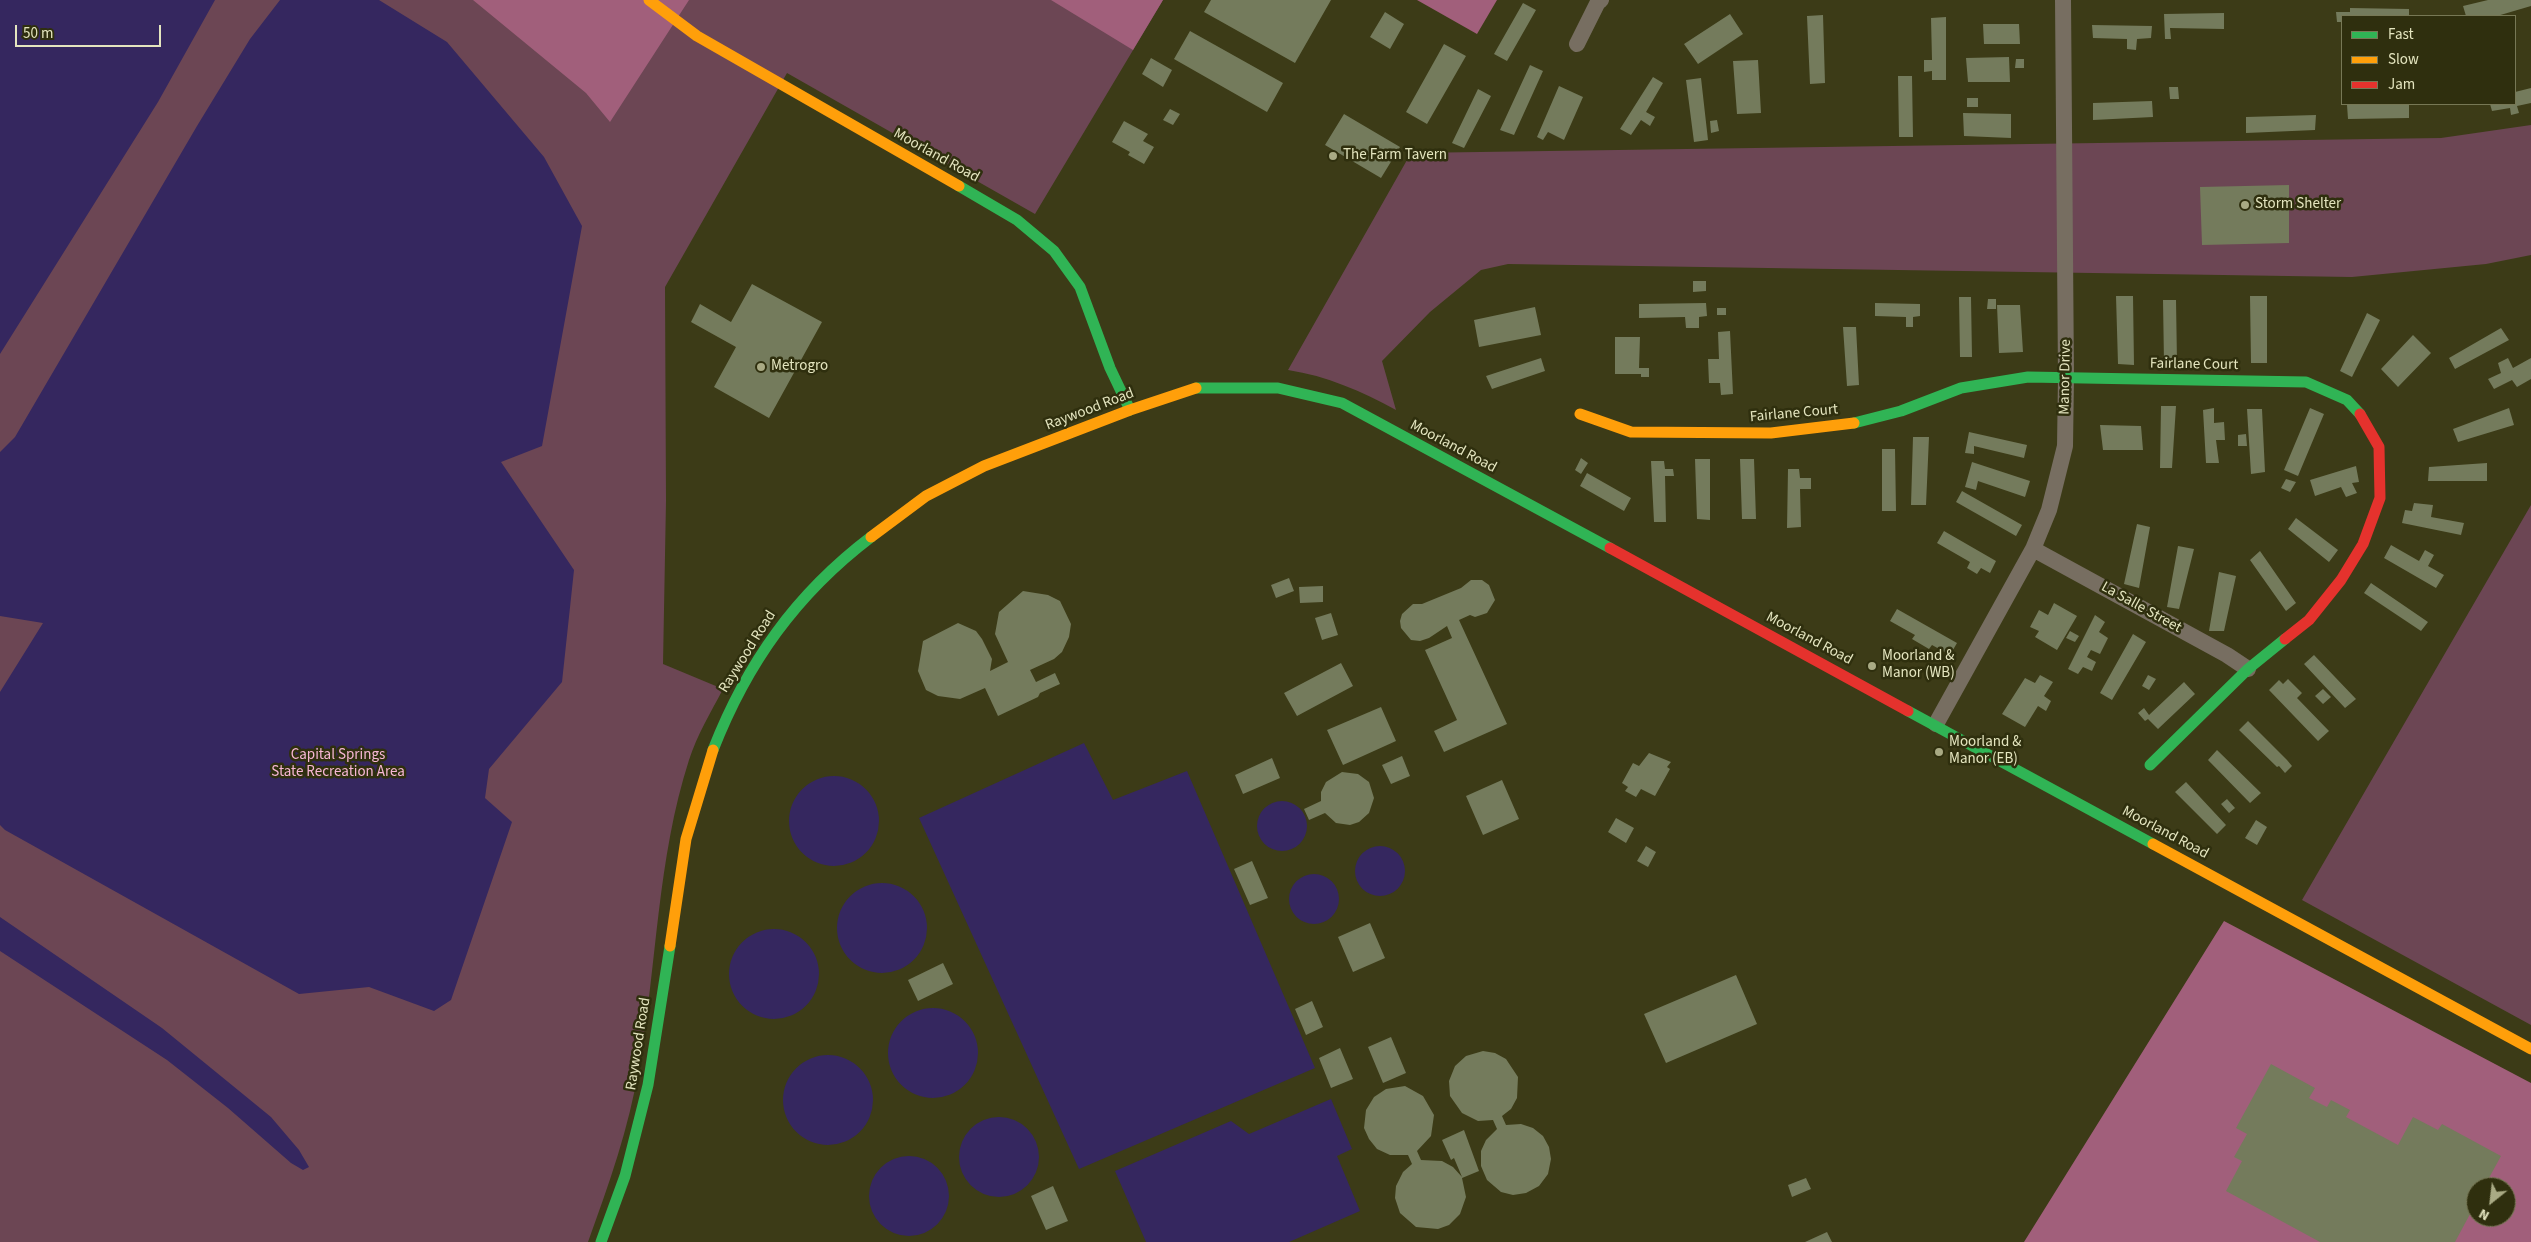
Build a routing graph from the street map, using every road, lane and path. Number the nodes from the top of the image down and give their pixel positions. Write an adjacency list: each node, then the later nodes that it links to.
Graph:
1 (649, 0): 7 (street, Moorland Road)
2 (1601, 0): 4 (street)
3 (2063, 0): 5 (street, Manor Drive)
4 (1577, 44)
5 (2066, 377): 8 (street, Fairlane Court); 9 (street, Manor Drive); 10 (street, Fairlane Court)
6 (1278, 388): 7 (street, Raywood Road); 11 (street, Moorland Road)
7 (1130, 410): 14 (street, Raywood Road)
8 (1580, 414)
9 (2032, 549): 10 (street, La Salle Street); 11 (street, Manor Drive)
10 (2248, 669): 12 (street, Fairlane Court)
11 (1936, 724): 13 (street, Moorland Road)
12 (2150, 765)
13 (2531, 1049)
14 (601, 1242)

